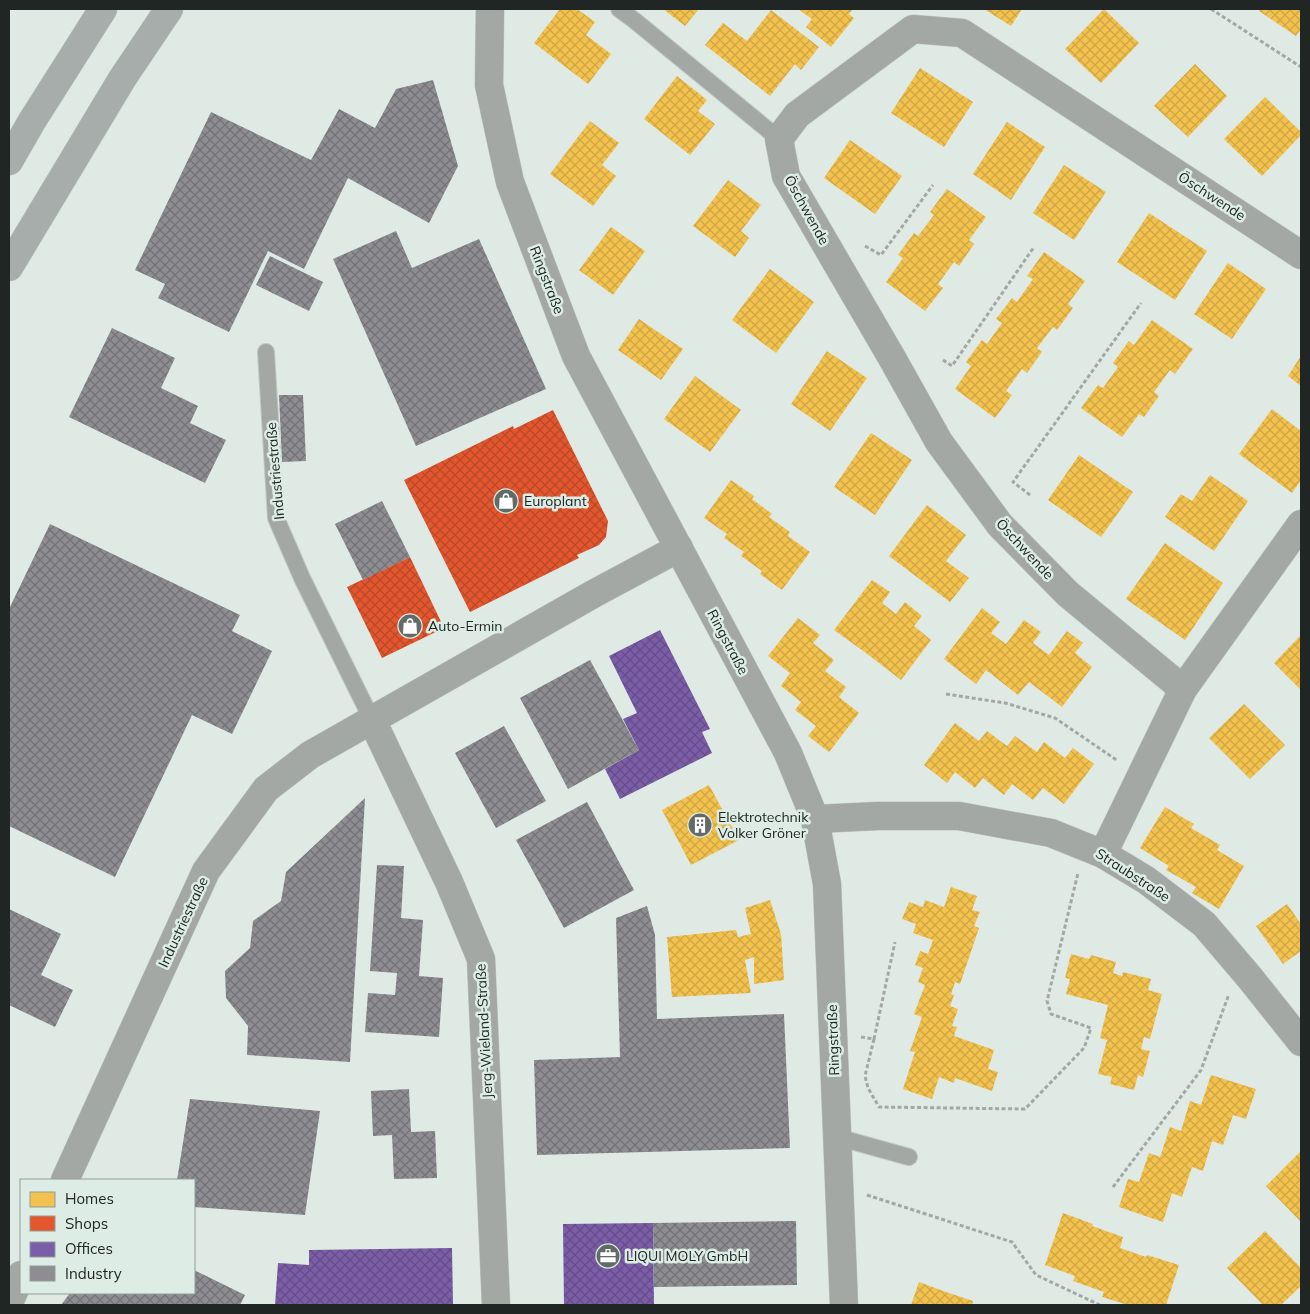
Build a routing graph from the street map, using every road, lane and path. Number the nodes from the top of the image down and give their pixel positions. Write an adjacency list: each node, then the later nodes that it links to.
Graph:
1 (103, 9): 8 (highway)
2 (169, 9): 13 (highway)
3 (490, 9): 19 (street, Ringstraße)
4 (619, 9): 7 (lane)
5 (1211, 9): 6 (path)
6 (1301, 67)
7 (779, 139): 12 (street, Öschwende); 20 (street, Öschwende)
8 (9, 161)
9 (933, 185): 10 (path)
10 (865, 246)
11 (1034, 247): 16 (path)
12 (1301, 254)
13 (9, 267)
14 (1141, 303): 17 (path)
15 (266, 352): 22 (lane, Industriestraße)
16 (943, 360)
17 (1030, 495)
18 (1301, 524): 20 (street)
19 (679, 548): 22 (street, Industriestraße); 24 (street, Ringstraße)
20 (1183, 689): 23 (street)
21 (946, 694): 23 (path)
22 (372, 720): 33 (street, Industriestraße); 38 (street, Jerg-Wieland-Straße)
23 (1141, 776): 25 (street)
24 (815, 819): 25 (street, Straubstraße); 28 (street, Ringstraße)
25 (1094, 850): 27 (street, Straubstraße); 29 (path)
26 (895, 942): 29 (path)
27 (1239, 966): 30 (street, Straubstraße); 35 (path)
28 (833, 1034): 29 (path); 31 (street, Ringstraße)
29 (874, 1039)
30 (1301, 1042)
31 (837, 1137): 32 (lane); 34 (street, Ringstraße)
32 (909, 1157)
33 (65, 1179)
34 (839, 1186): 39 (street, Ringstraße); 40 (path)
35 (1113, 1186)
36 (20, 1277): 37 (street)
37 (9, 1302)
38 (496, 1305)
39 (844, 1305)
40 (1100, 1305)

